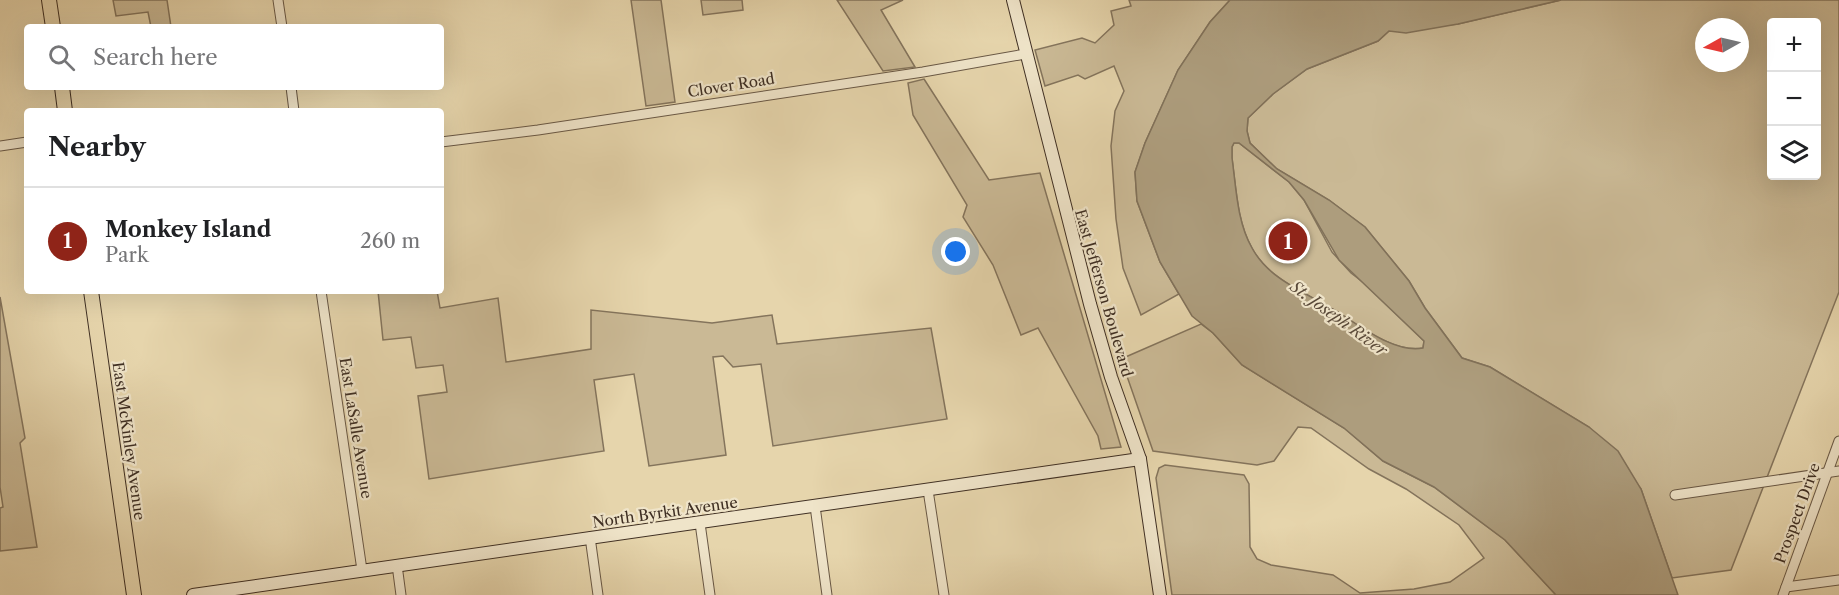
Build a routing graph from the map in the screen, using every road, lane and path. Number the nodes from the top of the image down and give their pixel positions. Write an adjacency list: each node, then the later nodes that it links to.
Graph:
1 (49, 0): 4 (main road)
2 (278, 0): 5 (street)
3 (1013, 0): 6 (street, East Jefferson Boulevard)
4 (53, 24)
5 (282, 24)
6 (1025, 54): 12 (street, Clover Road); 17 (street, East Jefferson Boulevard)
7 (62, 90): 9 (main road)
8 (291, 90): 10 (street)
9 (65, 108)
10 (294, 108)
11 (24, 142): 13 (street)
12 (444, 142)
13 (0, 146)
14 (91, 294): 29 (main road, East McKinley Avenue)
15 (321, 294): 26 (street, East LaSalle Avenue)
16 (1839, 441): 19 (street, Prospect Drive)
17 (1140, 459): 20 (street, North Byrkit Avenue); 36 (street, East Jefferson Boulevard)
18 (1839, 471): 19 (street)
19 (1827, 473): 21 (street); 28 (street, Prospect Drive)
20 (928, 490): 22 (street, North Byrkit Avenue); 35 (street)
21 (1675, 495)
22 (815, 506): 23 (street, North Byrkit Avenue); 34 (street)
23 (700, 523): 24 (street, North Byrkit Avenue); 33 (street)
24 (590, 537): 25 (street, North Byrkit Avenue); 32 (street)
25 (397, 565): 26 (street, North Byrkit Avenue); 31 (street)
26 (362, 570): 30 (street, North Byrkit Avenue)
27 (1839, 579): 28 (street)
28 (1785, 591)
29 (134, 595)
30 (193, 595)
31 (401, 595)
32 (598, 595)
33 (710, 595)
34 (827, 595)
35 (944, 595)
36 (1160, 595)

